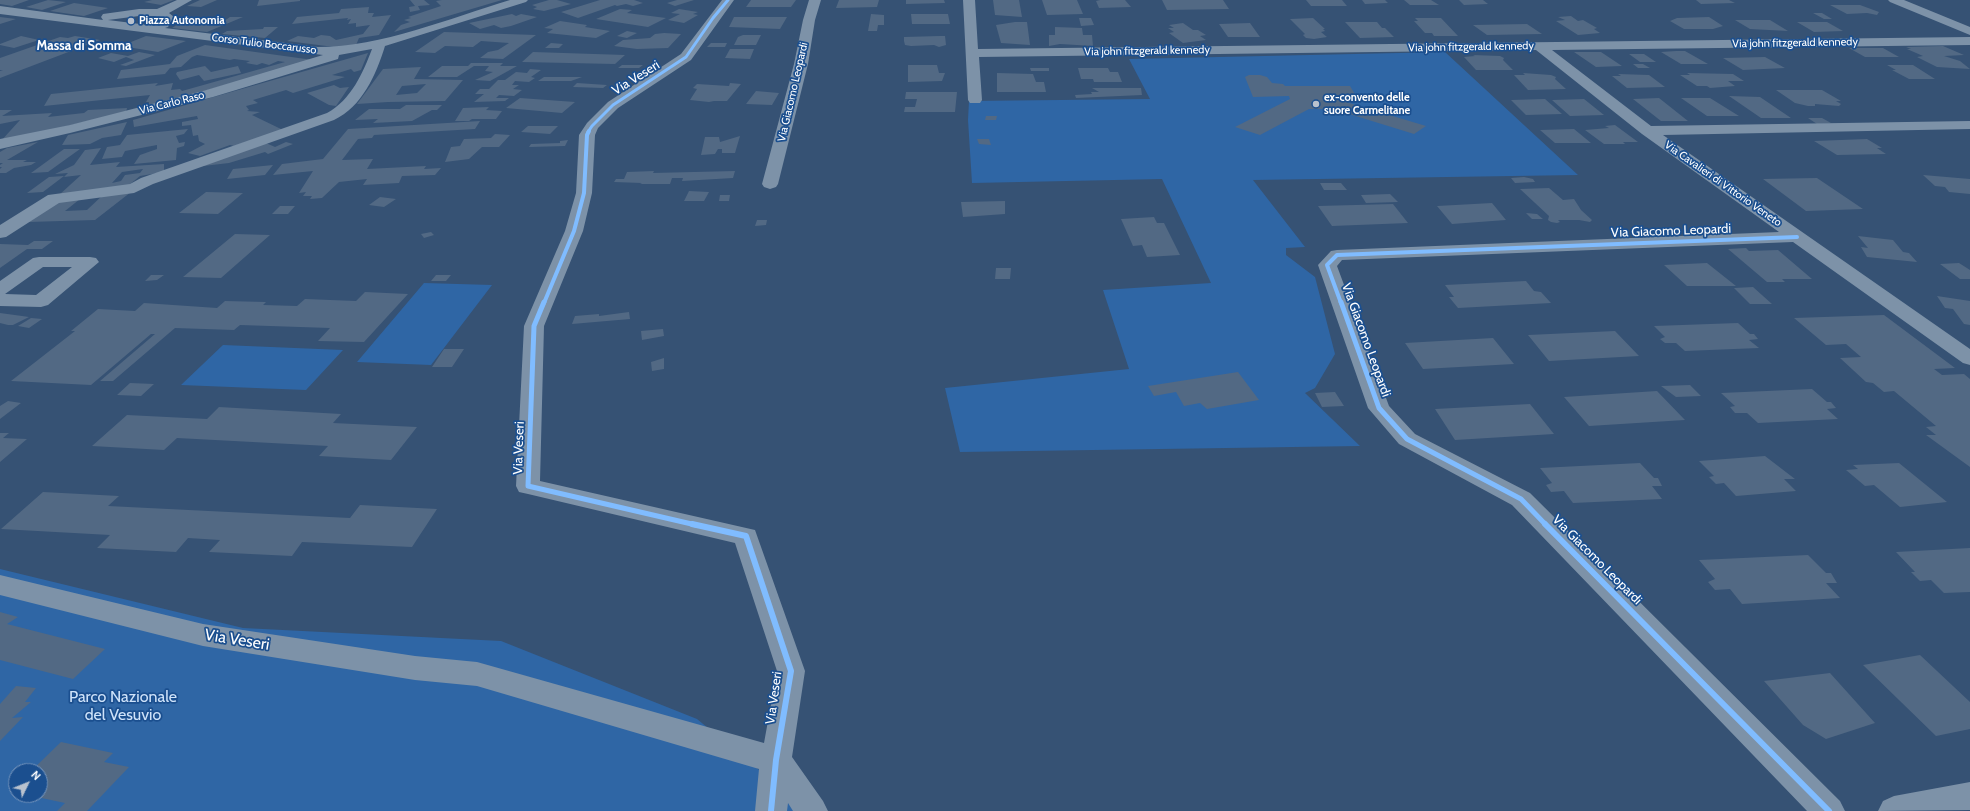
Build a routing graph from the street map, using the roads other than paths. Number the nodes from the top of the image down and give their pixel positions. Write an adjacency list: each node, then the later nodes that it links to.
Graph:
1 (186, 0): 8 (street)
2 (522, 0): 13 (street, Corso Tulio Boccarusso)
3 (728, 0): 28 (street, Via Veseri)
4 (815, 0): 21 (street, Via Giacomo Leopardi)
5 (969, 0): 16 (street)
6 (1894, 0): 11 (street)
7 (0, 10): 9 (street, Corso Tulio Boccarusso)
8 (159, 13): 9 (street); 10 (street)
9 (91, 22): 10 (street, Corso Tulio Boccarusso)
10 (150, 30): 15 (street, Corso Tulio Boccarusso)
11 (1970, 31)
12 (1970, 41): 14 (street, Via john fitzgerald kennedy)
13 (380, 44): 15 (street, Corso Tulio Boccarusso); 22 (street)
14 (1539, 46): 16 (street, Via john fitzgerald kennedy); 19 (street, Via Cavalieri di Vittorio Veneto)
15 (340, 51): 20 (street, Via Carlo Raso)
16 (972, 53): 17 (street)
17 (975, 100)
18 (1970, 125): 19 (street)
19 (1647, 130): 23 (street, Via Cavalieri di Vittorio Veneto)
20 (0, 144)
21 (770, 184)
22 (0, 233)
23 (1797, 237): 26 (street, Via Cavalieri di Vittorio Veneto); 32 (street, Via Giacomo Leopardi)
24 (0, 290): 25 (street)
25 (0, 300)
26 (1970, 359)
27 (0, 584): 28 (street, Via Veseri)
28 (776, 760): 30 (street, Via Veseri); 31 (street)
29 (1970, 796): 33 (street)
30 (771, 811)
31 (812, 811)
32 (1829, 811)
33 (1894, 811)

